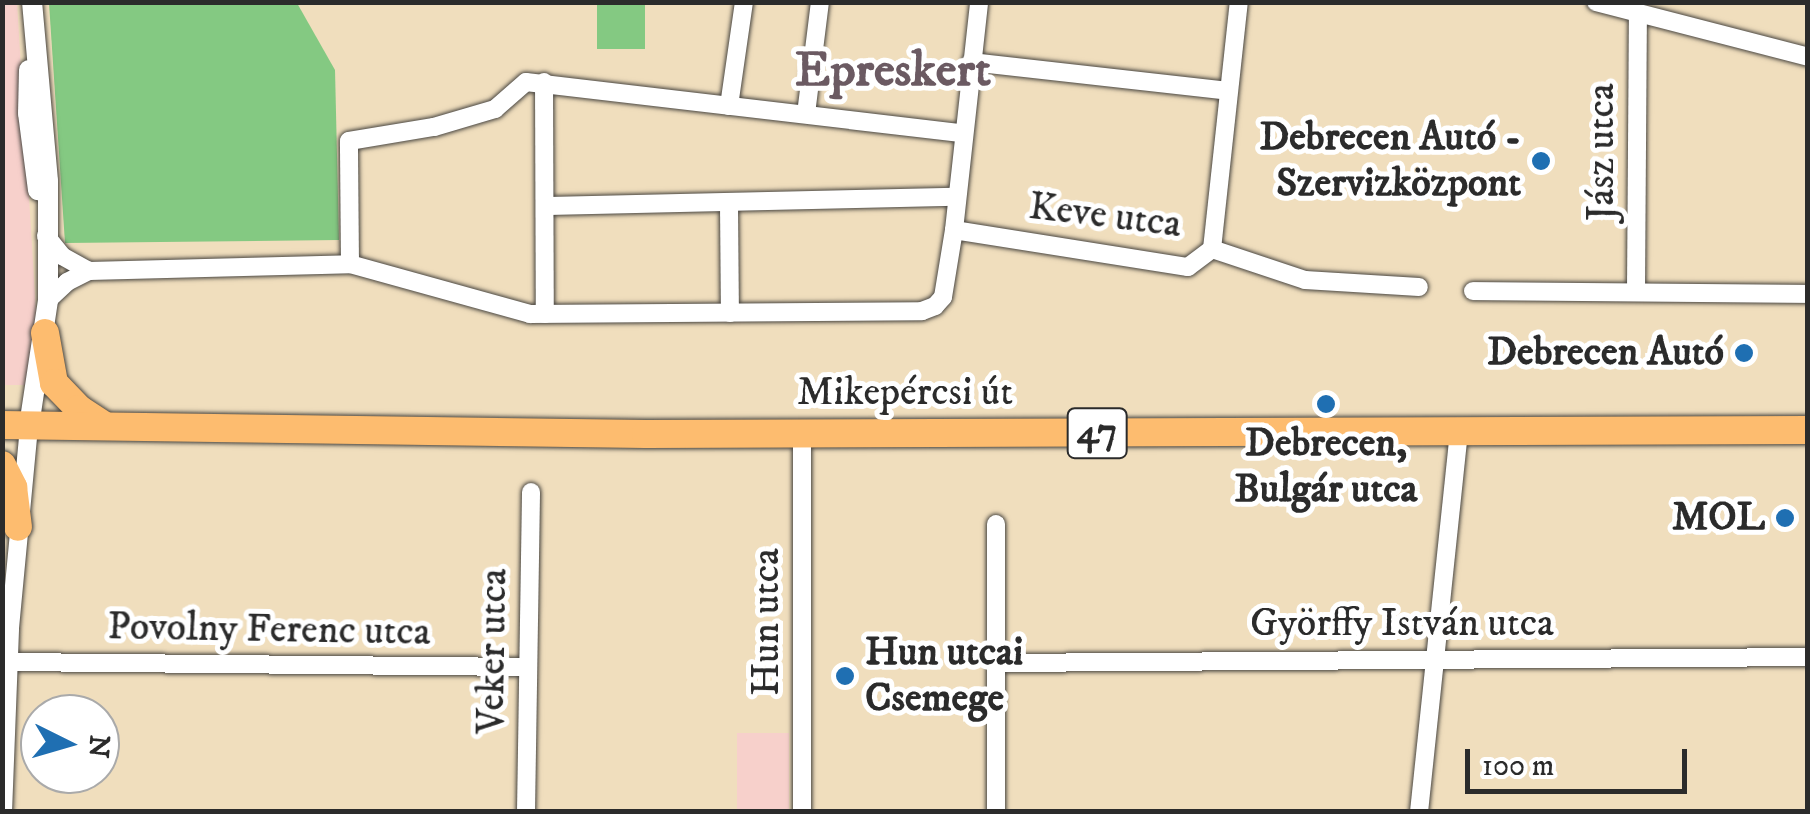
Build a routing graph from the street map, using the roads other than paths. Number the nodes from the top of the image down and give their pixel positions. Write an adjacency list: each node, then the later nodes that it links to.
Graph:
1 (31, 2): 19 (street)
2 (744, 2): 12 (street)
3 (820, 2): 13 (street)
4 (979, 2): 9 (street)
5 (1239, 2): 11 (street)
6 (1596, 2): 7 (street)
7 (1638, 14): 8 (street); 25 (street, Jász utca)
8 (1808, 58)
9 (971, 62): 11 (street); 14 (street)
10 (544, 82): 12 (street); 17 (street); 21 (street)
11 (1228, 91): 20 (street)
12 (729, 106): 13 (street)
13 (806, 114): 14 (street)
14 (964, 133): 15 (street)
15 (957, 197): 16 (street); 18 (street)
16 (729, 205): 17 (street); 28 (street)
17 (546, 206): 29 (street)
18 (954, 230): 20 (street, Keve utca); 28 (street)
19 (46, 236): 22 (street); 27 (street)
20 (1212, 250): 23 (street, Keve utca)
21 (350, 264): 22 (street); 29 (street)
22 (89, 271): 27 (street)
23 (1419, 288)
24 (1473, 290): 25 (street)
25 (1636, 290): 26 (street)
26 (1808, 294)
27 (48, 300): 30 (street)
28 (730, 313): 29 (street)
29 (545, 314)
30 (46, 333): 31 (street); 32 (main road)
31 (16, 426): 32 (main road, Mikepércsi út / 47); 39 (street)
32 (105, 426): 35 (main road, Mikepércsi út / 47)
33 (1808, 430): 34 (main road, Mikepércsi út / 47)
34 (1459, 431): 35 (main road, Mikepércsi út / 47); 41 (street)
35 (802, 433): 48 (street, Hun utca)
36 (2, 465): 39 (main road)
37 (531, 492): 44 (street, Veker utca)
38 (996, 524): 43 (street)
39 (18, 527): 42 (street)
40 (1808, 657): 41 (street, Györffy István utca)
41 (1432, 659): 43 (street, Györffy István utca); 50 (street)
42 (8, 662): 44 (street, Povolny Ferenc utca); 45 (street)
43 (998, 663): 49 (street)
44 (528, 667): 47 (street, Veker utca)
45 (3, 727): 46 (street)
46 (3, 812)
47 (526, 812)
48 (802, 812)
49 (996, 812)
50 (1418, 812)

